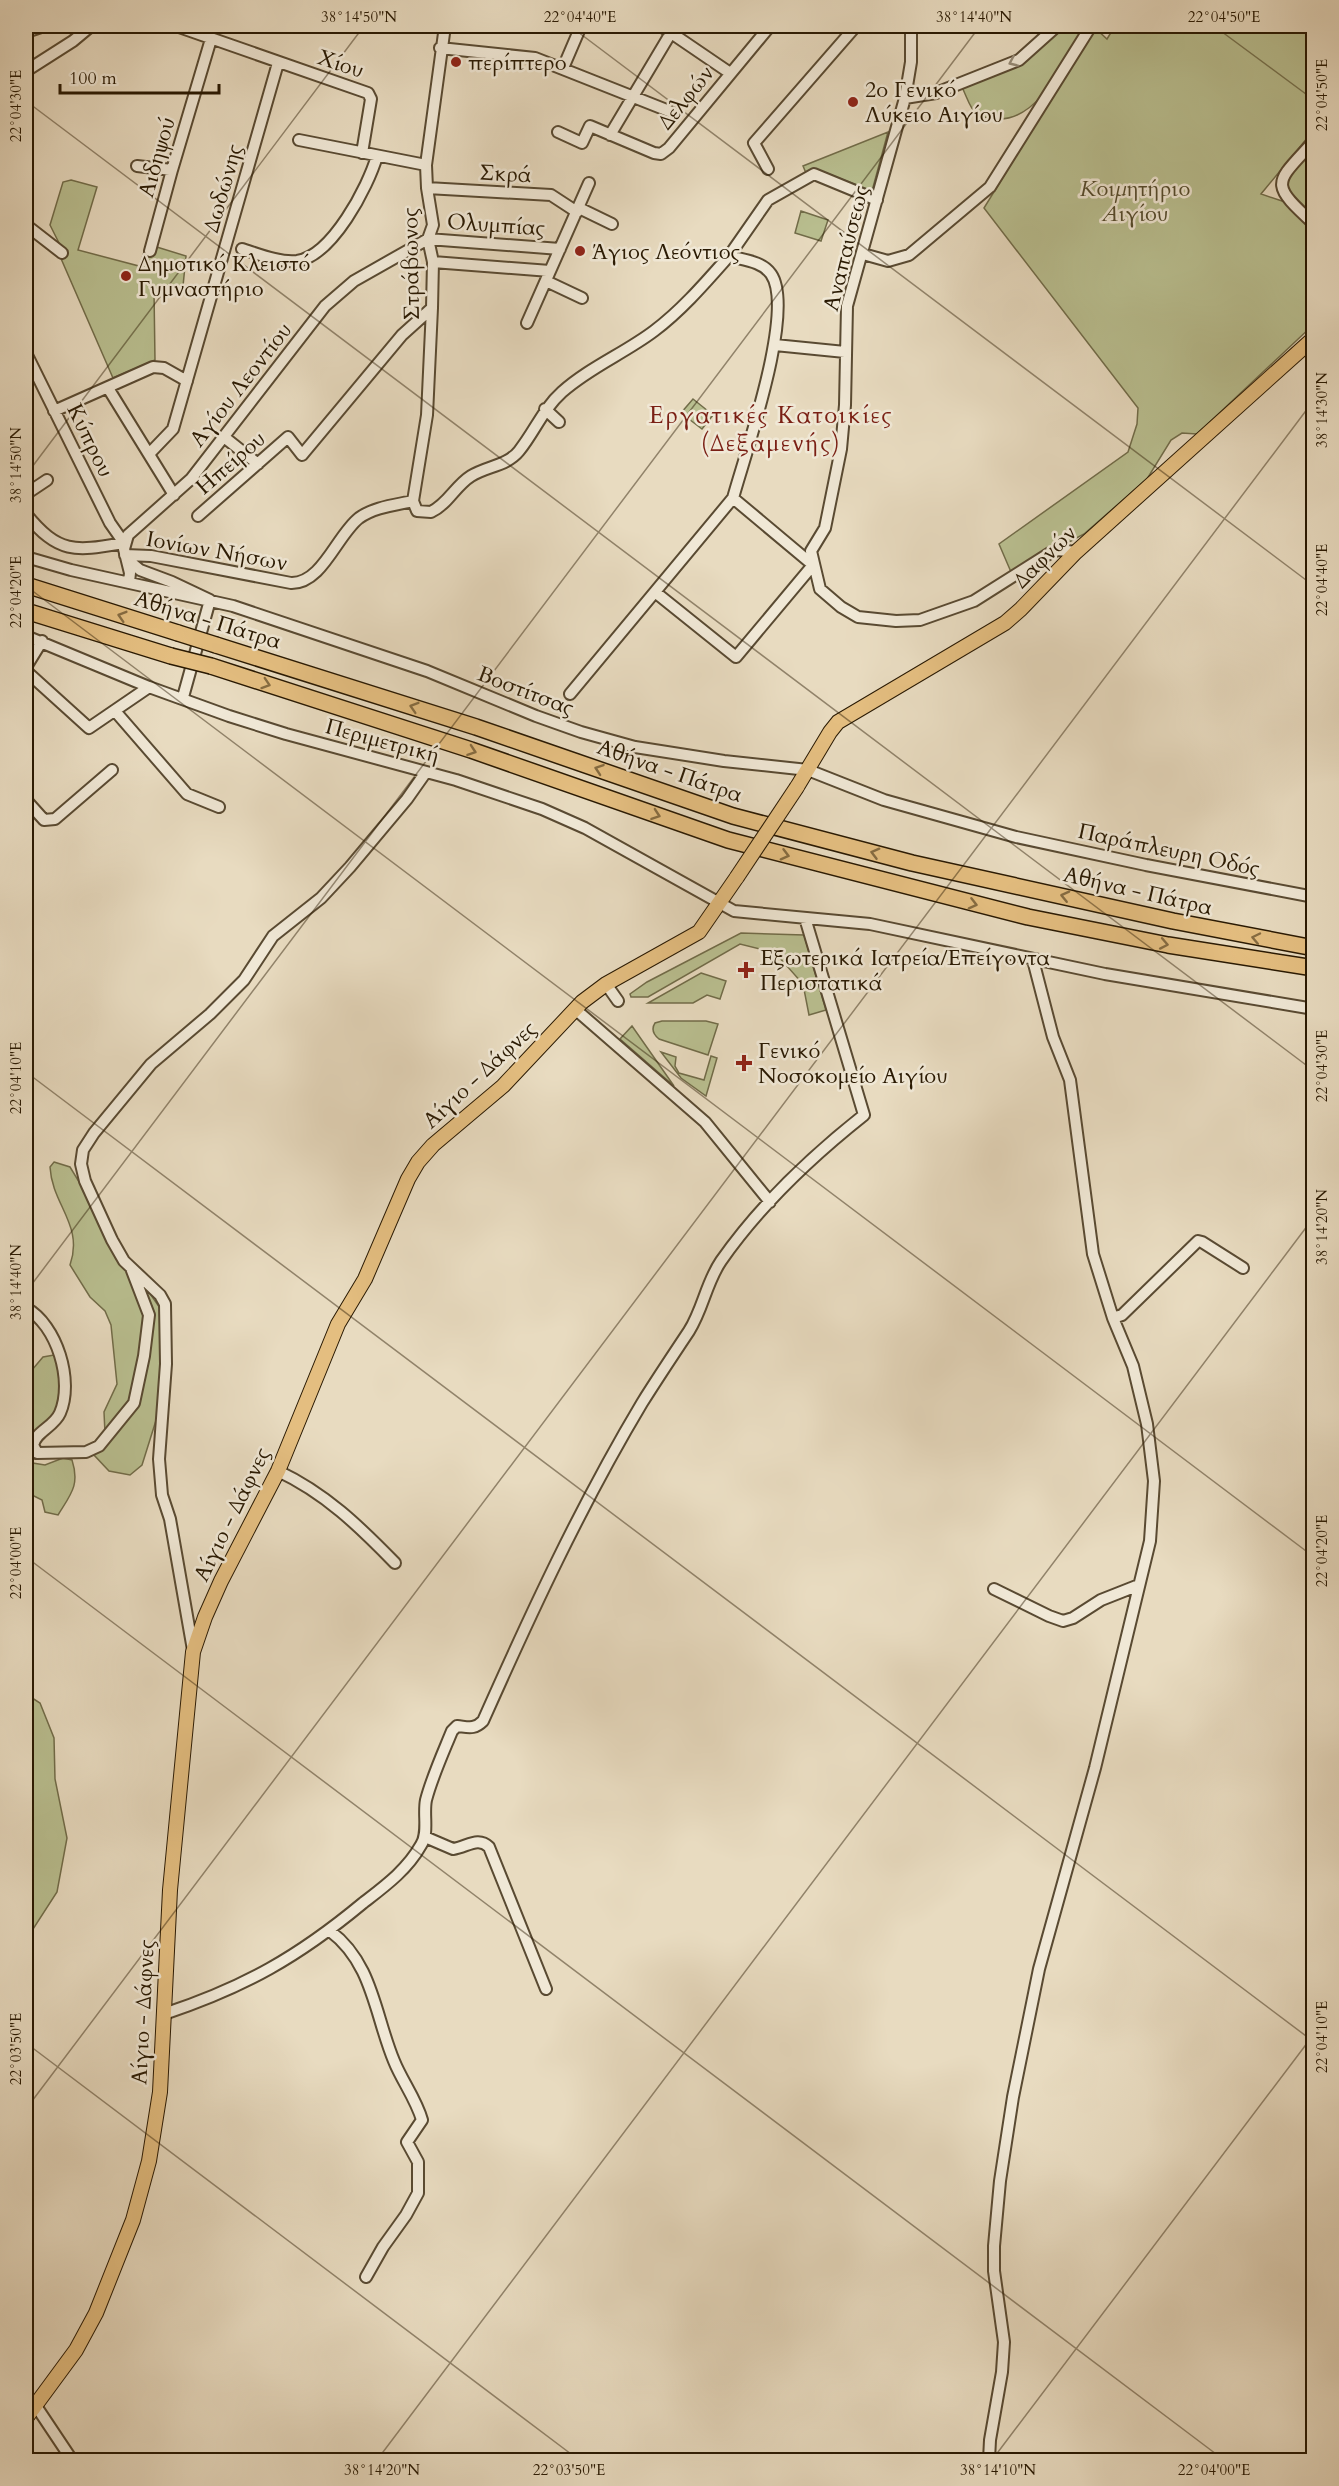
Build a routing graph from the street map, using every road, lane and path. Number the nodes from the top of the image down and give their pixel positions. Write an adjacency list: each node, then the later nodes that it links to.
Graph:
1 (44, 26): 13 (street)
2 (91, 26): 18 (street)
3 (176, 26): 14 (street, Χίου)
4 (444, 26): 15 (street, Στράβωνος)
5 (581, 26): 17 (street)
6 (660, 26): 12 (street)
7 (770, 26): 19 (street, Δελφών)
8 (856, 26): 31 (street)
9 (911, 26): 21 (street, Αναπαύσεως)
10 (1058, 26): 21 (street, one-way to 21)
11 (1091, 26): 45 (street)
12 (673, 29): 19 (street); 20 (street)
13 (26, 32)
14 (211, 39): 16 (street, Χίου); 32 (street, Αιδηψού)
15 (441, 48): 17 (street); 29 (street, Στράβωνος)
16 (278, 63): 27 (street, Χίου); 56 (street, Δωδώνης)
17 (563, 68): 20 (street)
18 (26, 71)
19 (730, 73): 24 (street, Δελφών)
20 (633, 97): 22 (street); 24 (street)
21 (905, 98): 35 (street, Αναπαύσεως)
22 (674, 114)
23 (558, 132): 24 (street, Δελφών)
24 (610, 135)
25 (299, 140): 27 (street)
26 (1314, 141): 38 (street)
27 (362, 153): 28 (street)
28 (377, 156): 29 (street); 41 (street)
29 (426, 165): 34 (street, Στράβωνος)
30 (137, 166): 32 (street)
31 (768, 169)
32 (172, 170): 43 (street, Αιδηψού)
33 (589, 183): 36 (street)
34 (427, 188): 36 (street, Σκρά); 40 (street, Στράβωνος)
35 (877, 200): 45 (street, Αναπαύσεως); 46 (street)
36 (578, 210): 37 (street, Σκρά); 42 (street)
37 (612, 224)
38 (1314, 224)
39 (26, 225): 44 (street)
40 (428, 238): 42 (street, Ολυμπίας); 47 (street, Στράβωνος); 61 (street, Αγίου Λεοντίου)
41 (242, 249)
42 (561, 249): 48 (street)
43 (150, 251)
44 (62, 253)
45 (863, 254): 54 (street, Αναπαύσεως)
46 (729, 256): 53 (street); 58 (street)
47 (433, 262): 48 (street); 50 (street, Στράβωνος)
48 (548, 276): 49 (street); 51 (street)
49 (582, 298)
50 (432, 308): 63 (street, Ηπείρου); 68 (street, Στράβωνος)
51 (527, 323)
52 (1314, 338): 72 (main road, Δαφνών)
53 (775, 345): 54 (street); 67 (street)
54 (845, 352): 75 (street, Αναπαύσεως)
55 (26, 353): 59 (street, Κύπρου)
56 (187, 381): 57 (street); 62 (street, Δωδώνης)
57 (108, 388): 59 (street); 62 (street)
58 (545, 409): 60 (street); 68 (street)
59 (54, 411): 71 (street, Κύπρου)
60 (559, 422)
61 (224, 437): 63 (street); 66 (street, Αγίου Λεοντίου)
62 (149, 454): 66 (street)
63 (258, 464): 70 (street, Ηπείρου)
64 (47, 480): 65 (street)
65 (26, 494)
66 (174, 495): 71 (street, Αγίου Λεοντίου)
67 (733, 498): 75 (street); 78 (street)
68 (413, 501): 74 (street, Ιονίων Νήσων)
69 (26, 514): 71 (street)
70 (198, 516)
71 (124, 543): 74 (street)
72 (1076, 552): 75 (street); 90 (main road, Δαφνών)
73 (26, 557): 76 (street, Βοστίτσας)
74 (126, 557): 76 (street); 79 (street)
75 (813, 565): 78 (street)
76 (129, 582): 79 (street, Βοστίτσας)
77 (26, 585): 99 (highway, Αθήνα - Πάτρα, one-way to 77, bridge)
78 (655, 592): 86 (street)
79 (210, 600): 87 (street); 90 (street, Βοστίτσας)
80 (26, 610): 101 (highway, Αθήνα - Πάτρα, one-way to 101, bridge)
81 (26, 636): 82 (street, Περιμετρική)
82 (42, 640): 83 (street); 85 (street, Περιμετρική)
83 (26, 667)
84 (26, 671): 88 (street)
85 (150, 687): 87 (street, Περιμετρική); 88 (street)
86 (570, 694)
87 (183, 697): 91 (street, Περιμετρική)
88 (115, 711): 94 (street)
89 (112, 770): 93 (street)
90 (808, 770): 92 (main road, Δαφνών); 95 (street, Βοστίτσας)
91 (426, 772): 97 (street, Περιμετρική); 107 (street)
92 (797, 787): 97 (main road, Αίγιο - Δάφνες, bridge)
93 (26, 800)
94 (219, 807)
95 (1016, 837): 96 (street, Παράπλευρη Οδός)
96 (1314, 897)
97 (719, 905): 98 (street, Περιμετρική); 102 (main road, Αίγιο - Δάφνες)
98 (805, 918): 100 (street, Περιμετρική); 106 (street)
99 (1314, 948)
100 (1033, 960): 105 (street, Περιμετρική); 110 (street)
101 (1314, 969)
102 (606, 984): 103 (street); 104 (main road, Αίγιο - Δάφνες)
103 (618, 1001)
104 (575, 1009): 106 (street); 111 (main road, Αίγιο - Δάφνες)
105 (1314, 1009)
106 (770, 1202): 116 (street)
107 (131, 1268): 109 (street); 115 (street)
108 (1243, 1268): 110 (street)
109 (26, 1308)
110 (1113, 1318): 113 (street)
111 (278, 1471): 112 (street); 115 (main road, Αίγιο - Δάφνες)
112 (395, 1563)
113 (1138, 1585): 114 (street); 124 (street)
114 (994, 1589)
115 (193, 1652): 119 (main road, Αίγιο - Δάφνες)
116 (425, 1837): 117 (street); 118 (street)
117 (330, 1931): 119 (street); 120 (street)
118 (546, 1989)
119 (164, 2014): 121 (main road, Αίγιο - Δάφνες)
120 (366, 2277)
121 (36, 2406): 122 (main road, Αίγιο - Δάφνες); 123 (street)
122 (26, 2418)
123 (72, 2460)
124 (989, 2460)

